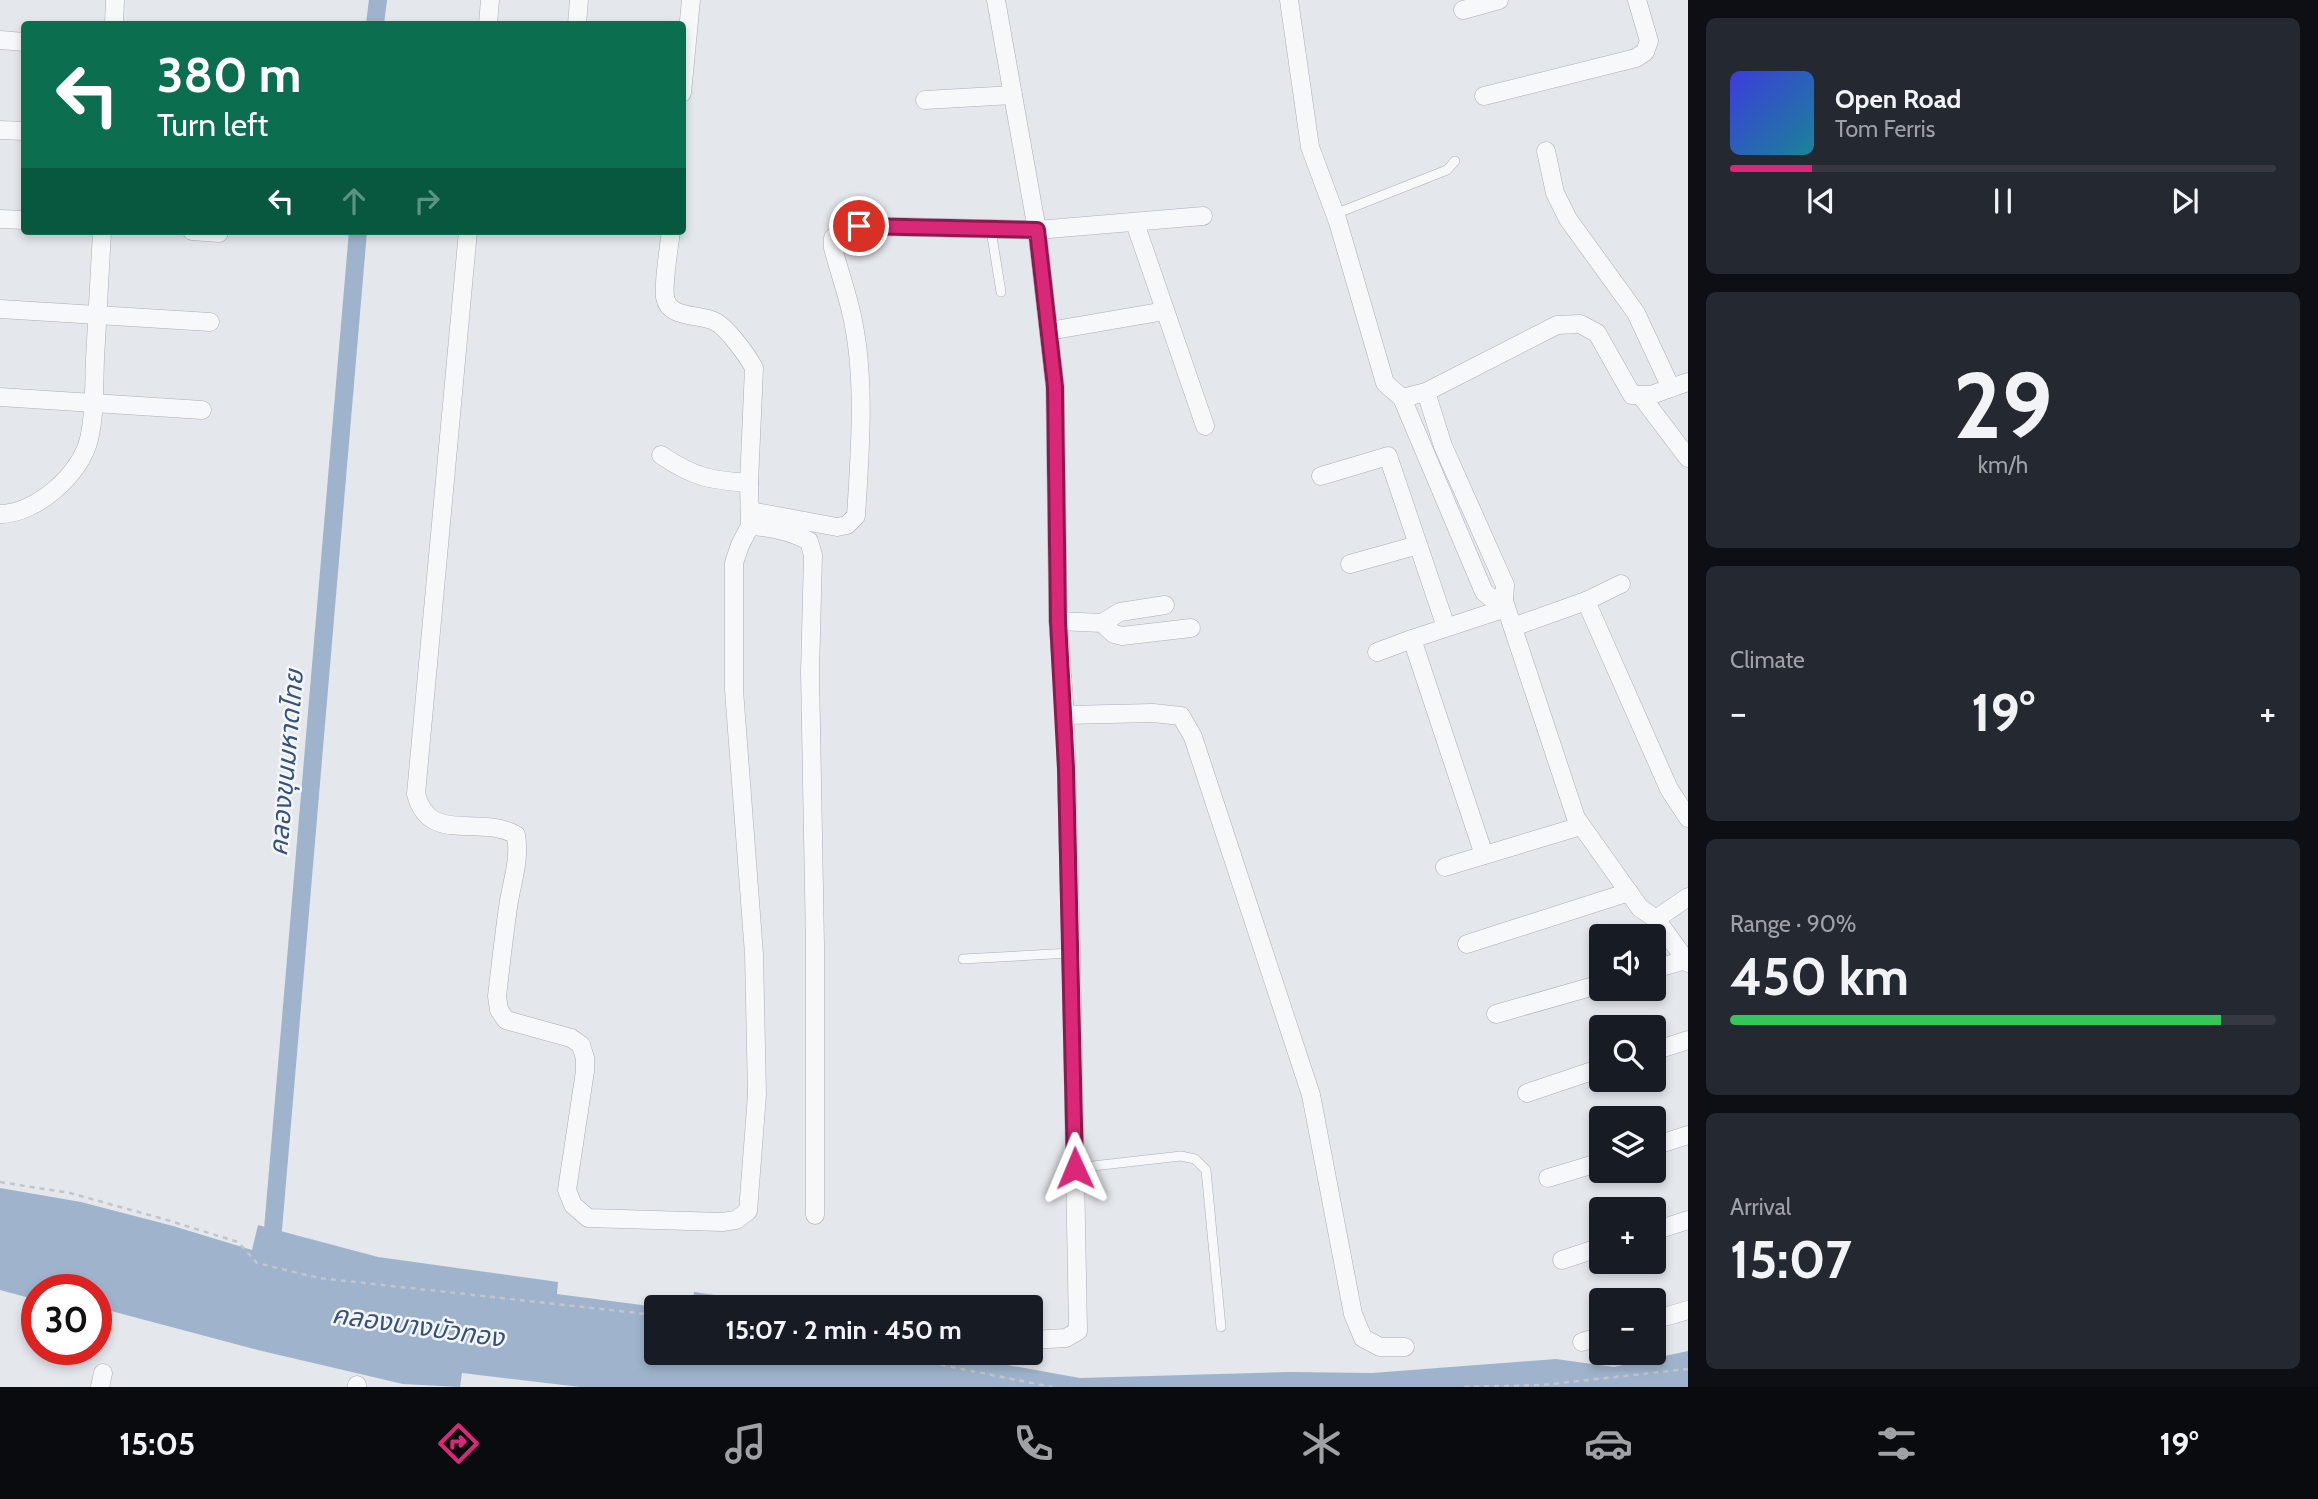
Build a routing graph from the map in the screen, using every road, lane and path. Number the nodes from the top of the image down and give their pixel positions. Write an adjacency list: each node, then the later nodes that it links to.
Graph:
1 (115, 0): 10 (street)
2 (490, 0): 11 (street)
3 (579, 0): 12 (street)
4 (691, 0): 15 (street)
5 (996, 0): 16 (street)
6 (1289, 0): 23 (street)
7 (1499, 0): 9 (street)
8 (1637, 0): 17 (street)
9 (1464, 10)
10 (114, 21)
11 (488, 21)
12 (577, 21)
13 (0, 40): 14 (street)
14 (21, 42)
15 (686, 52)
16 (1013, 94): 18 (street); 29 (street)
17 (1484, 96)
18 (925, 100)
19 (0, 130): 20 (street)
20 (21, 131)
21 (1546, 151): 39 (street)
22 (1455, 161): 23 (lane)
23 (1335, 214): 43 (street)
24 (1203, 216): 27 (street)
25 (0, 219): 26 (street)
26 (21, 220)
27 (1135, 223): 29 (street); 35 (street)
28 (991, 230): 29 (street); 33 (lane); 54 (street)
29 (1037, 230): 38 (street)
30 (102, 235): 36 (street)
31 (468, 235): 54 (street)
32 (671, 235): 52 (street)
33 (1000, 292)
34 (0, 309): 36 (street)
35 (1165, 310): 38 (street); 46 (street)
36 (97, 316): 37 (street); 44 (street)
37 (210, 323)
38 (1049, 331): 61 (street)
39 (1679, 385): 41 (street)
40 (1426, 392): 41 (street); 43 (street); 47 (street)
41 (1641, 396): 49 (street)
42 (0, 397): 44 (street)
43 (1402, 398): 50 (street)
44 (93, 403): 45 (street); 53 (street)
45 (202, 410)
46 (1205, 426)
47 (1447, 454): 50 (street); 59 (street)
48 (661, 455): 52 (street)
49 (1688, 458)
50 (1429, 464): 59 (street)
51 (1321, 476): 55 (street)
52 (749, 483): 54 (street)
53 (0, 514)
54 (750, 519): 94 (street)
55 (1418, 545): 56 (street); 63 (street)
56 (1350, 564)
57 (1621, 584): 58 (street)
58 (1586, 601): 64 (street); 69 (street)
59 (1505, 604): 63 (street); 64 (street)
60 (1165, 605): 62 (street)
61 (1058, 621): 62 (street); 68 (street)
62 (1102, 622): 65 (street)
63 (1446, 627): 66 (street)
64 (1513, 627): 71 (street)
65 (1191, 628)
66 (1412, 639): 67 (street); 72 (street)
67 (1377, 652)
68 (1065, 715): 78 (street); 106 (street)
69 (1682, 796): 70 (street)
70 (1688, 818)
71 (1581, 826): 72 (street); 74 (street)
72 (1484, 855): 73 (street)
73 (1445, 867)
74 (1629, 892): 76 (street); 77 (street)
75 (1688, 897): 76 (street)
76 (1656, 919): 80 (street)
77 (1467, 944)
78 (1072, 953): 79 (lane); 91 (street)
79 (963, 959)
80 (1687, 961): 81 (street)
81 (1666, 966)
82 (1589, 987): 83 (street)
83 (1496, 1014)
84 (1688, 1040): 85 (street)
85 (1666, 1047)
86 (1589, 1072): 87 (street)
87 (1527, 1093)
88 (1688, 1135): 89 (street)
89 (1666, 1142)
90 (1589, 1166): 92 (street)
91 (1075, 1168): 102 (lane); 103 (street)
92 (1548, 1178)
93 (0, 1182): 100 (path)
94 (815, 1215)
95 (1688, 1220): 96 (street)
96 (1666, 1227)
97 (1589, 1251): 98 (street)
98 (1562, 1260)
99 (1688, 1310): 101 (street)
100 (644, 1314)
101 (1666, 1316)
102 (1221, 1327)
103 (1043, 1339)
104 (1589, 1340): 105 (street)
105 (1582, 1342)
106 (1405, 1348)
107 (942, 1365): 109 (path)
108 (1688, 1369): 110 (path)
109 (1052, 1387)
110 (1464, 1387)

